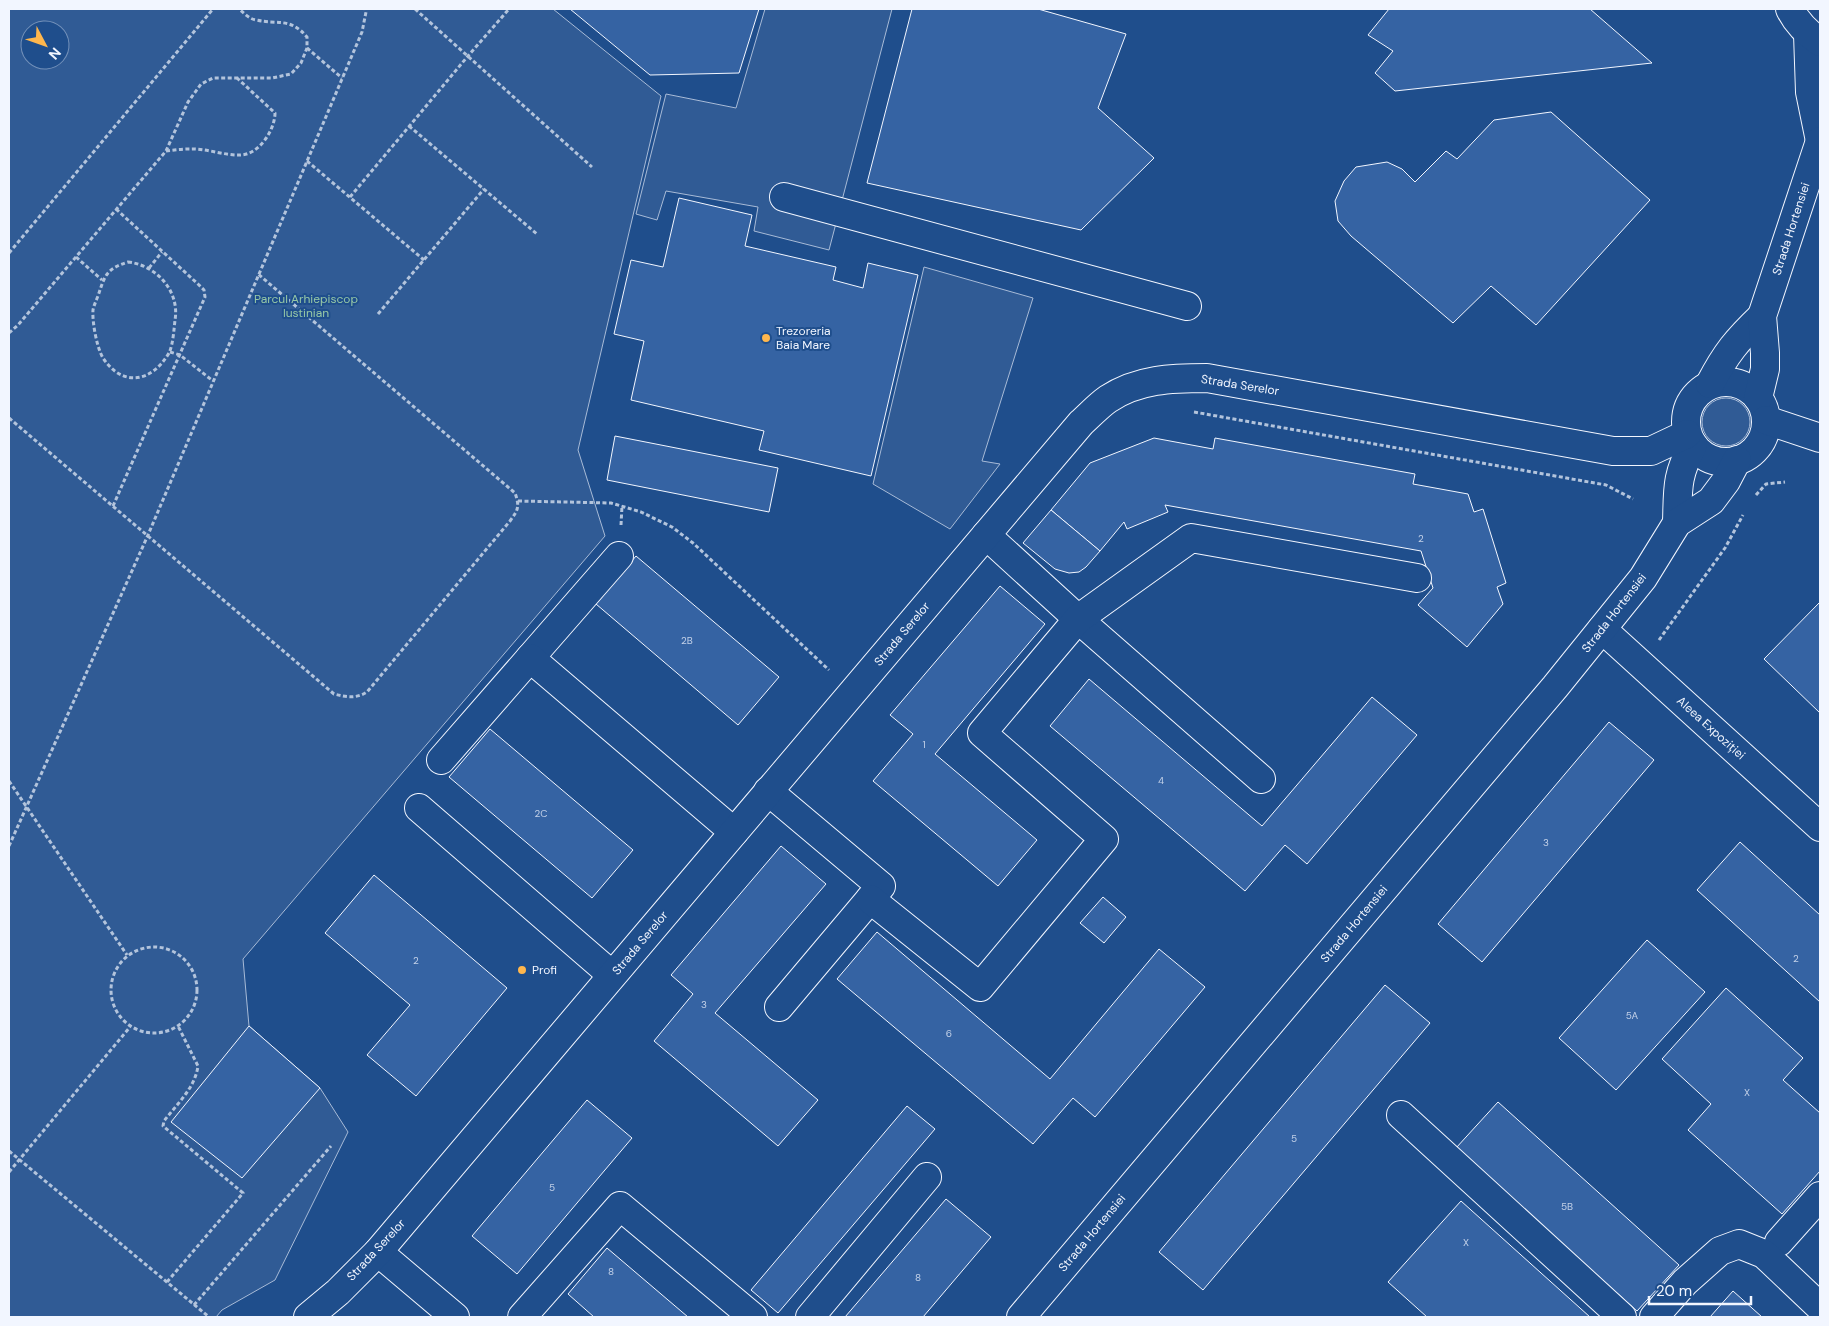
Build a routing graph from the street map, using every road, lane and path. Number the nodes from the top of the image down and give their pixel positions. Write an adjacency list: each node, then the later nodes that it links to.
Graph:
1 (213, 9): 23 (path)
2 (239, 9): 8 (path)
3 (365, 9): 11 (path)
4 (415, 9): 9 (path)
5 (509, 9): 9 (path)
6 (1790, 9): 7 (street)
7 (1814, 38): 13 (street, Strada Hortensiei)
8 (307, 48): 10 (path); 11 (path)
9 (468, 56): 12 (path); 16 (path)
10 (237, 78): 14 (path); 14 (path)
11 (342, 78): 15 (path)
12 (409, 126): 17 (path); 18 (path)
13 (1820, 141): 31 (street, Strada Hortensiei)
14 (166, 151): 20 (path)
15 (307, 161): 18 (path); 27 (path)
16 (592, 167)
17 (484, 189): 21 (path); 25 (path)
18 (350, 197): 25 (path)
19 (784, 198): 29 (street)
20 (116, 209): 22 (path); 24 (path)
21 (537, 234)
22 (162, 252): 26 (path); 34 (path)
23 (9, 253)
24 (76, 256): 28 (path); 32 (path)
25 (424, 260): 30 (path)
26 (149, 268): 28 (path); 33 (path)
27 (258, 274): 35 (path); 46 (path)
28 (102, 280): 33 (path)
29 (1187, 306)
30 (378, 314)
31 (1762, 316): 36 (street, Strada Hortensiei); 37 (street, Strada Hortensiei)
32 (9, 333)
33 (170, 352): 34 (path)
34 (180, 355): 35 (path); 47 (path)
35 (213, 382): 50 (path)
36 (1710, 384): 37 (street); 41 (street)
37 (1762, 409): 40 (street); 42 (street)
38 (1185, 410): 45 (path)
39 (9, 418): 47 (path)
40 (1820, 438)
41 (1690, 440): 42 (street); 49 (street); 51 (street, Strada Serelor)
42 (1738, 460): 49 (street, Strada Hortensiei)
43 (1785, 482): 44 (path)
44 (1755, 496)
45 (1634, 499)
46 (518, 501): 50 (path); 58 (path)
47 (113, 506): 50 (path)
48 (1746, 510): 56 (path)
49 (1677, 523): 55 (street, Strada Hortensiei)
50 (148, 535): 63 (path)
51 (986, 535): 54 (street); 58 (street, Strada Serelor)
52 (619, 556): 57 (street)
53 (1417, 578): 54 (street)
54 (1078, 619): 60 (street); 68 (street)
55 (1602, 630): 65 (street, Aleea Expoziției); 92 (street, Strada Hortensiei)
56 (1657, 643)
57 (530, 658): 59 (street); 66 (street)
58 (852, 692): 62 (street, Strada Serelor)
59 (441, 760)
60 (1261, 779)
61 (9, 781): 63 (path)
62 (768, 791): 66 (street, Strada Serelor); 68 (street)
63 (26, 807): 67 (path); 69 (path)
64 (418, 808): 70 (street)
65 (1820, 827)
66 (734, 832): 70 (street, Strada Serelor)
67 (9, 846)
68 (870, 898): 71 (street)
69 (127, 955): 72 (path); 73 (path)
70 (612, 975): 82 (street, Strada Serelor)
71 (779, 1007)
72 (178, 1026): 73 (path); 83 (path)
73 (130, 1027): 77 (path)
74 (1401, 1115): 93 (street)
75 (331, 1146): 84 (path)
76 (9, 1151): 77 (path)
77 (19, 1160): 78 (path); 83 (path)
78 (9, 1172)
79 (927, 1177): 91 (street)
80 (1820, 1196): 81 (street)
81 (1779, 1242)
82 (378, 1252): 87 (street, Strada Serelor); 88 (street)
83 (167, 1282): 84 (path)
84 (194, 1305): 86 (path)
85 (1820, 1307): 94 (street)
86 (209, 1317)
87 (308, 1317)
88 (455, 1317)
89 (522, 1317): 90 (street)
90 (753, 1317)
91 (810, 1317)
92 (1021, 1317)
93 (1622, 1317)
94 (1654, 1317)

